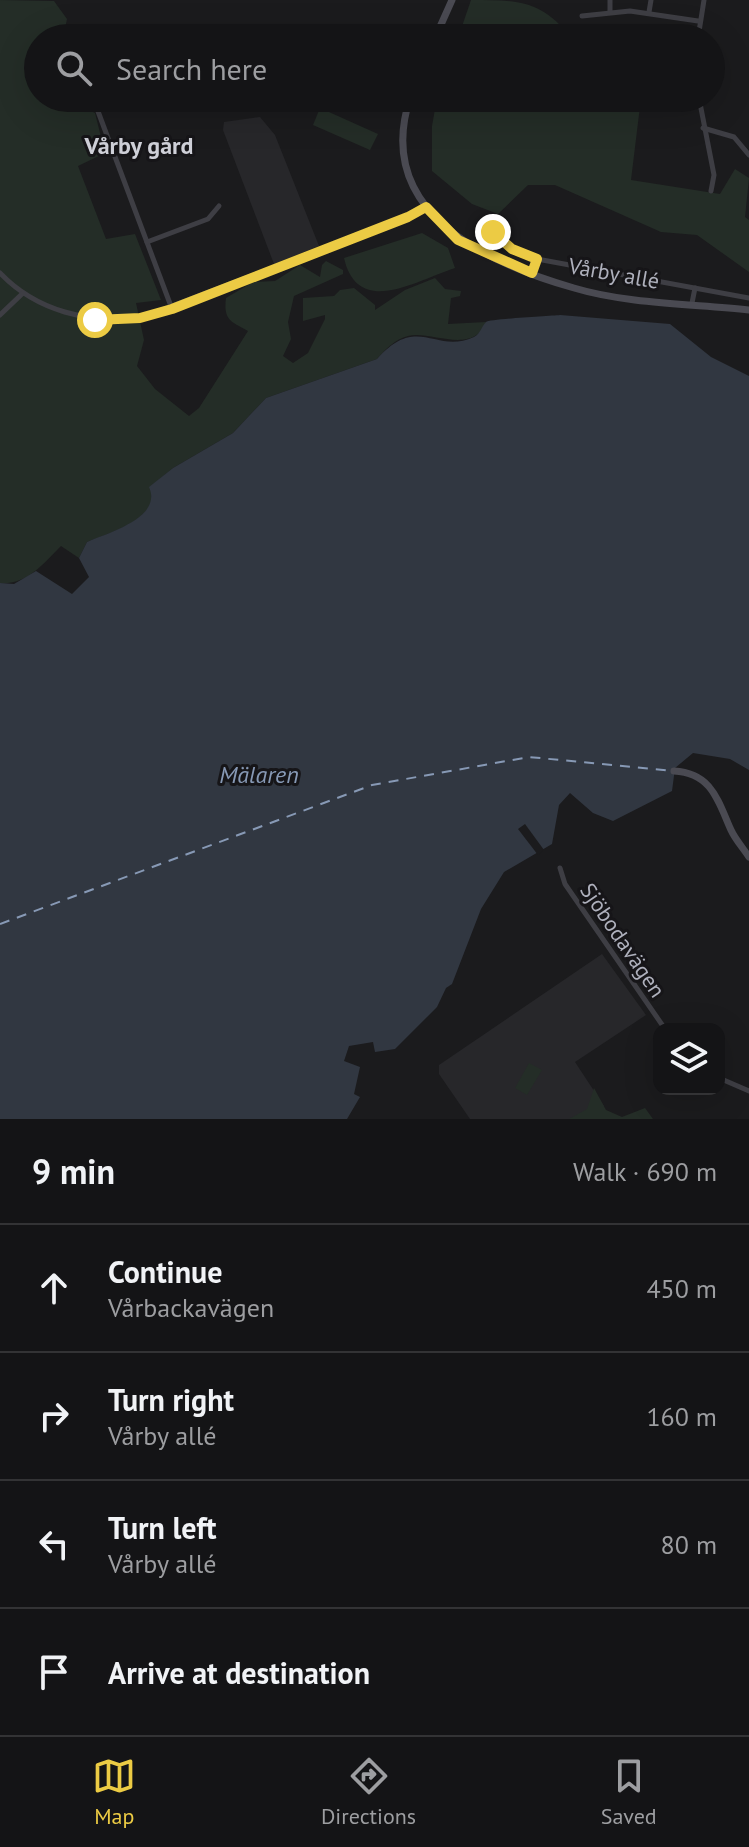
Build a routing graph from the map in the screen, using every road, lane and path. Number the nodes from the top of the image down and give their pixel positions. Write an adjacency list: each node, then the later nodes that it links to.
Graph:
1 (452, 0): 9 (street)
2 (610, 0): 5 (street)
3 (651, 0): 6 (street)
4 (704, 0): 8 (street)
5 (610, 12): 6 (street); 7 (street)
6 (649, 12): 8 (street)
7 (582, 16)
8 (698, 21)
9 (441, 24)
10 (98, 112): 19 (street)
11 (406, 112): 17 (street, Vårby allé)
12 (701, 112): 13 (street)
13 (703, 128): 14 (street); 15 (street)
14 (749, 155)
15 (711, 191)
16 (219, 206): 19 (street)
17 (426, 207): 22 (street, Vårby allé); 27 (street)
18 (493, 232): 20 (street, Vårby allé)
19 (147, 242): 27 (street)
20 (537, 259): 22 (street, Vårby allé); 23 (street, Vårby allé)
21 (0, 273): 24 (street)
22 (532, 273): 26 (street, Vårby allé)
23 (695, 288): 25 (street, Vårby allé); 26 (street)
24 (23, 293): 27 (street); 29 (street)
25 (749, 298)
26 (692, 303): 28 (street, Vårby allé)
27 (172, 309)
28 (749, 310)
29 (0, 315)
30 (674, 771): 31 (street)
31 (749, 857)
32 (560, 868): 33 (street, Sjöbodavägen)
33 (661, 1023)
34 (725, 1081): 35 (street)
35 (749, 1091)

